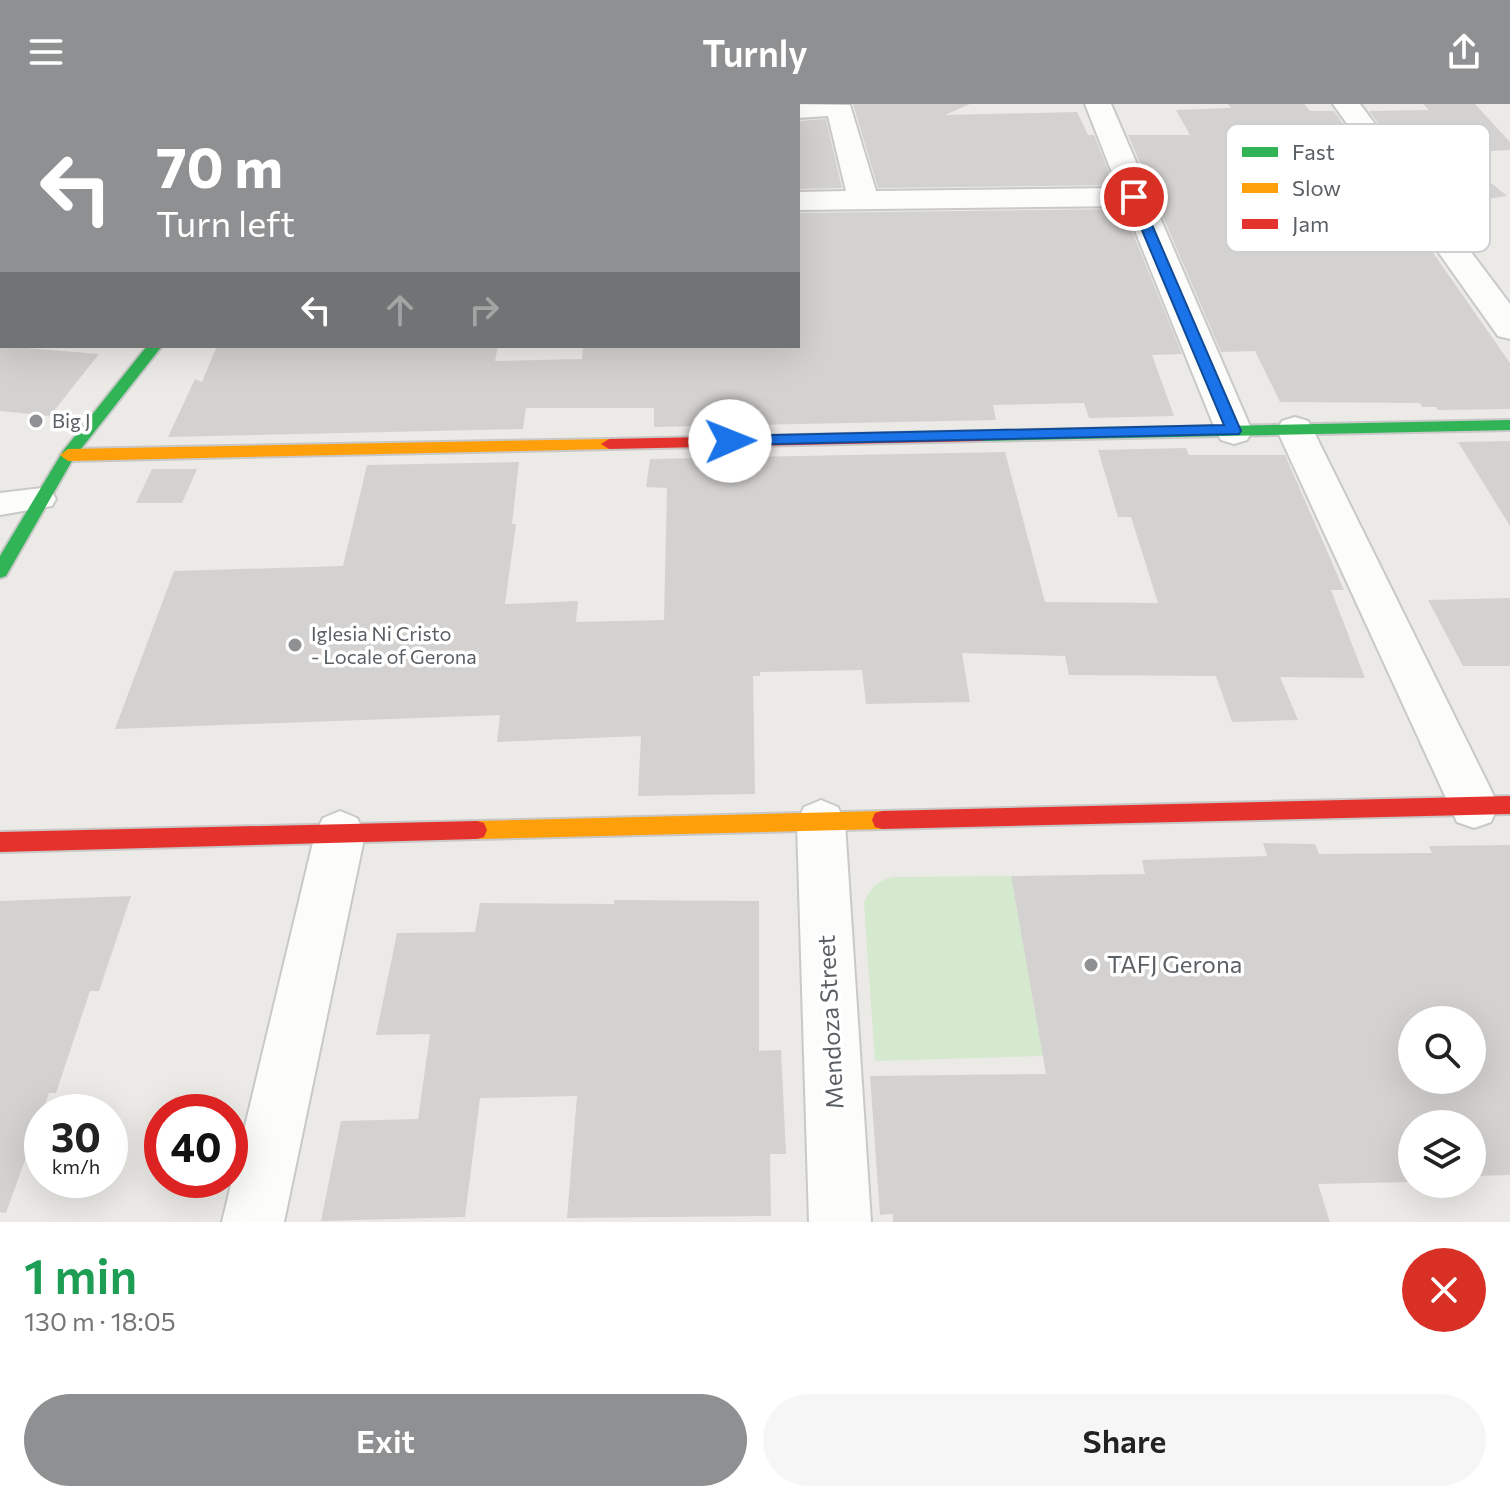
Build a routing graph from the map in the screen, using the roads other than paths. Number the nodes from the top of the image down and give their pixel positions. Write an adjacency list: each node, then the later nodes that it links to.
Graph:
1 (1098, 104): 5 (street)
2 (1346, 104): 4 (street)
3 (800, 110): 6 (street)
4 (1361, 124)
5 (1134, 197): 6 (street); 13 (street)
6 (863, 200): 7 (street)
7 (800, 201)
8 (1454, 252): 9 (street)
9 (1510, 328)
10 (153, 348): 14 (street)
11 (1510, 425): 12 (street)
12 (1295, 430): 13 (street); 18 (street)
13 (1234, 431): 14 (street)
14 (68, 455): 15 (street)
15 (42, 499): 16 (lane); 17 (street)
16 (0, 504)
17 (0, 571)
18 (1492, 806): 19 (street)
19 (821, 823): 20 (street); 23 (street, Mendoza Street)
20 (340, 834): 21 (street); 22 (street)
21 (0, 842)
22 (253, 1222)
23 (840, 1222)

